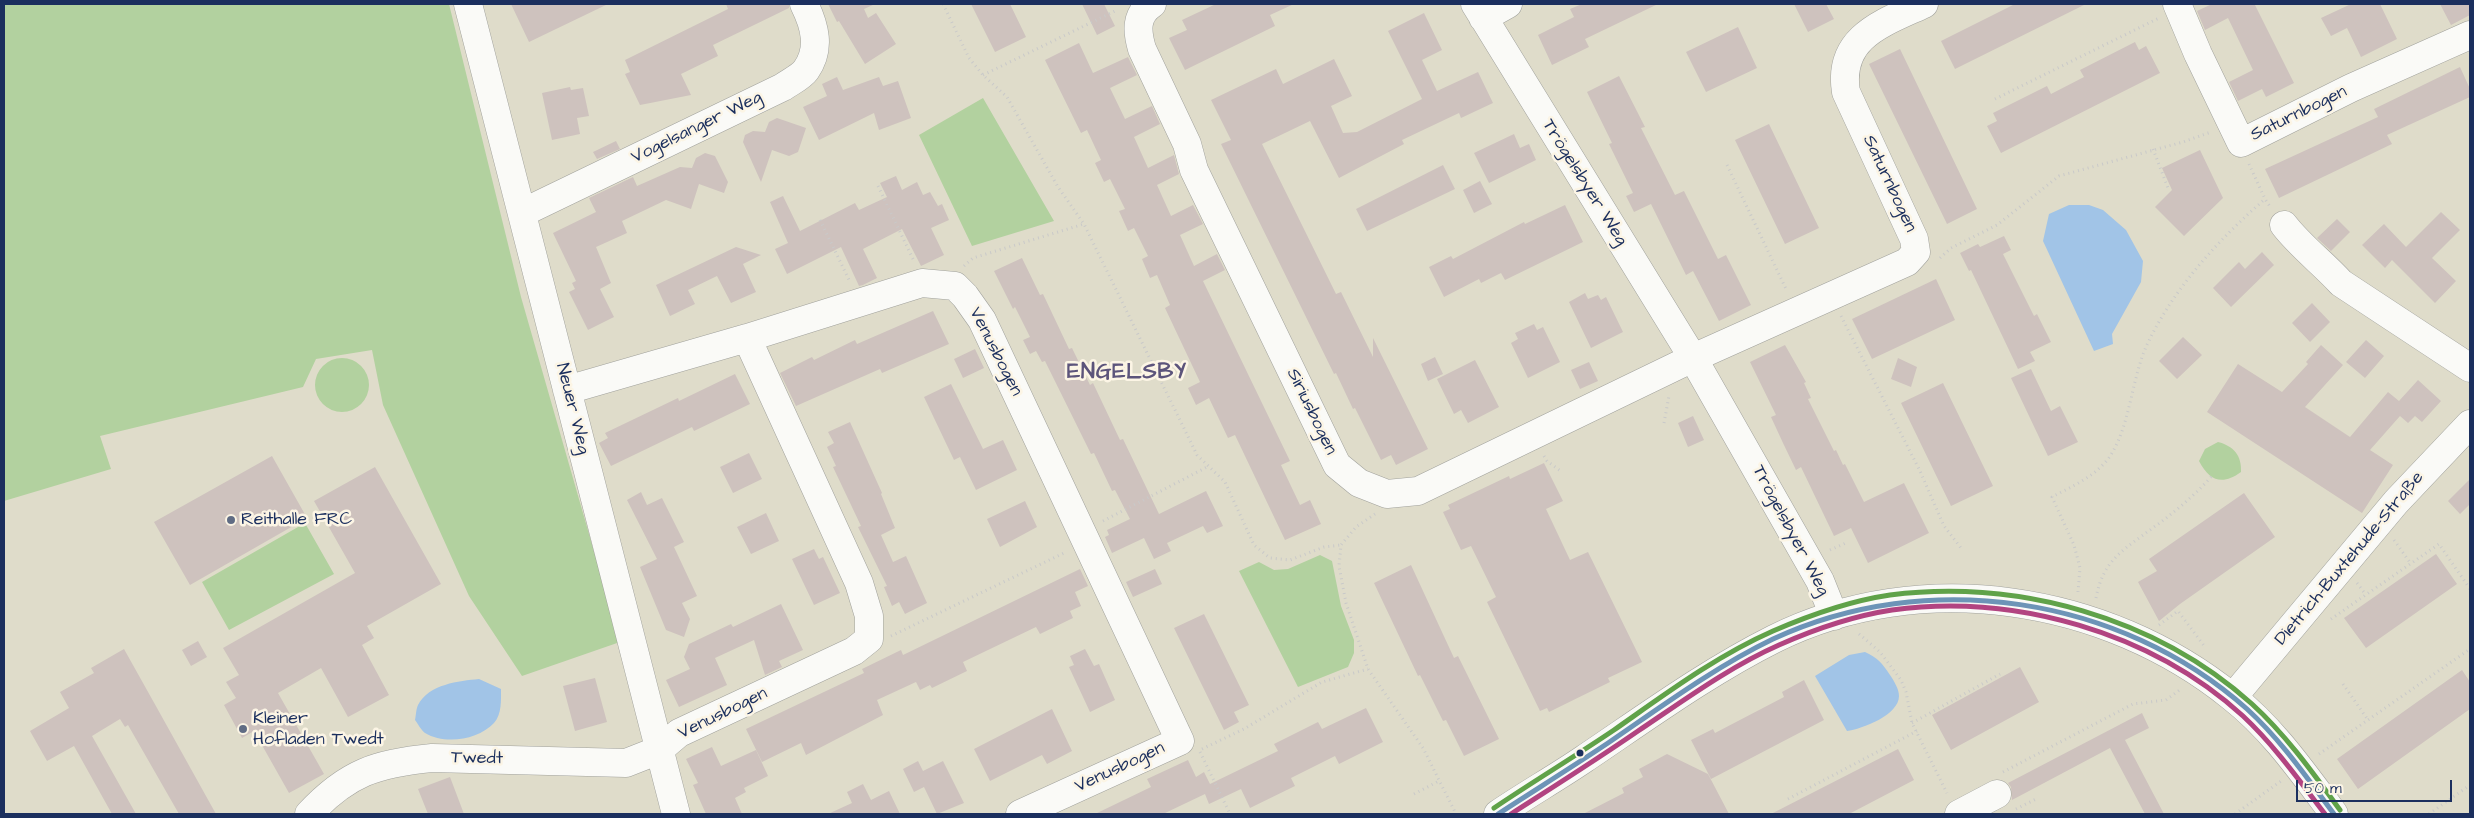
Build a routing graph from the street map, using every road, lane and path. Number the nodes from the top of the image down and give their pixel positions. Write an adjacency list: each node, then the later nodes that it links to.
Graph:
1 (468, 4): 18 (street, Neuer Weg)
2 (804, 4): 18 (street, Vogelsanger Weg)
3 (943, 4): 10 (path)
4 (1508, 4): 7 (street)
5 (1924, 4): 25 (street, Saturnbogen)
6 (2178, 6): 11 (path); 12 (street, Saturnbogen)
7 (1479, 11): 29 (street, Trögelsbyer Weg)
8 (1146, 12): 10 (path); 29 (street, Siriusbogen)
9 (2470, 35): 12 (street, Saturnbogen)
10 (983, 75): 20 (path)
11 (1995, 99)
12 (2236, 133): 13 (path); 17 (path)
13 (2153, 149): 16 (path); 22 (path)
14 (1727, 165): 27 (path)
15 (878, 186): 23 (path)
16 (2168, 188)
17 (2264, 199): 21 (path); 41 (path)
18 (522, 213): 31 (street, Neuer Weg)
19 (820, 220): 26 (path)
20 (1084, 224): 24 (path); 33 (path)
21 (2284, 225): 30 (street)
22 (1940, 258)
23 (922, 283): 24 (street); 26 (street)
24 (955, 286): 36 (street, Venusbogen)
25 (1831, 296): 27 (street, Saturnbogen); 38 (path)
26 (860, 302): 28 (street)
27 (1796, 312): 29 (street, Saturnbogen)
28 (746, 338): 31 (street); 43 (street)
29 (1692, 358): 40 (street, Trögelsbyer Weg)
30 (2470, 368)
31 (567, 390): 54 (street, Neuer Weg)
32 (2470, 424): 49 (street, Dietrich-Buxtehude-Straße)
33 (1209, 466): 36 (path); 37 (path)
34 (2212, 476): 41 (path)
35 (1380, 509): 37 (path)
36 (1083, 537): 43 (path); 53 (street, Venusbogen)
37 (1341, 545): 45 (path)
38 (1961, 548)
39 (2470, 589): 42 (path)
40 (1834, 616): 41 (street, Trögelsbyer Weg); 51 (path); 68 (street)
41 (2084, 618): 46 (street, Trögelsbyer Weg)
42 (2326, 623)
43 (869, 639): 54 (street, Venusbogen)
44 (2470, 649): 50 (path)
45 (1368, 669): 53 (path); 56 (path)
46 (2195, 670): 49 (street, Trögelsbyer Weg); 61 (path)
47 (2000, 674): 51 (path)
48 (2343, 684): 50 (path)
49 (2233, 697): 55 (street, Trögelsbyer Weg)
50 (2368, 720): 55 (path)
51 (1912, 723): 52 (path)
52 (1917, 731): 60 (path); 62 (path)
53 (1189, 746): 65 (street, Venusbogen); 66 (path)
54 (659, 750): 63 (street, Twedt); 64 (street, Neuer Weg)
55 (2299, 768): 69 (path); 70 (street, Trögelsbyer Weg)
56 (1439, 781): 58 (path); 67 (path)
57 (2470, 785): 71 (path)
58 (1414, 794)
59 (2038, 798): 61 (path)
60 (1788, 799)
61 (2006, 802): 62 (street)
62 (1954, 806)
63 (309, 814)
64 (676, 814)
65 (1020, 814)
66 (1230, 814)
67 (1456, 814)
68 (1498, 814)
69 (2235, 814)
70 (2334, 814)
71 (2428, 814)

